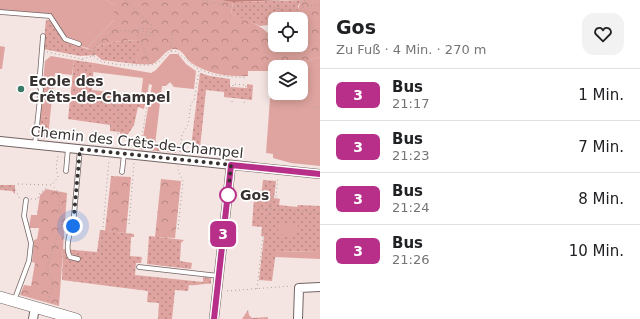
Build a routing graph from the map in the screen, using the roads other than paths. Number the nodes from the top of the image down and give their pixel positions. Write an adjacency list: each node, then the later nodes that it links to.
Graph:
1 (0, 12): 3 (lane)
2 (43, 36): 5 (lane)
3 (79, 44)
4 (0, 141): 5 (street, Chemin des Crêts-de-Champel)
5 (34, 144): 6 (street, Chemin des Crêts-de-Champel)
6 (68, 148): 7 (street, Chemin des Crêts-de-Champel); 10 (lane)
7 (80, 149): 8 (street, Chemin des Crêts-de-Champel); 14 (lane)
8 (124, 153): 9 (street, Chemin des Crêts-de-Champel); 11 (lane)
9 (231, 165): 12 (street, Chemin des Crêts-de-Champel); 16 (street)
10 (66, 171)
11 (122, 172)
12 (320, 174)
13 (26, 200): 19 (lane)
14 (78, 259)
15 (139, 267): 16 (lane)
16 (218, 276): 23 (street)
17 (320, 287): 24 (street)
18 (0, 297): 19 (street)
19 (14, 301): 20 (street)
20 (40, 306): 21 (street); 22 (street)
21 (33, 319)
22 (76, 319)
23 (214, 319)
24 (298, 319)

